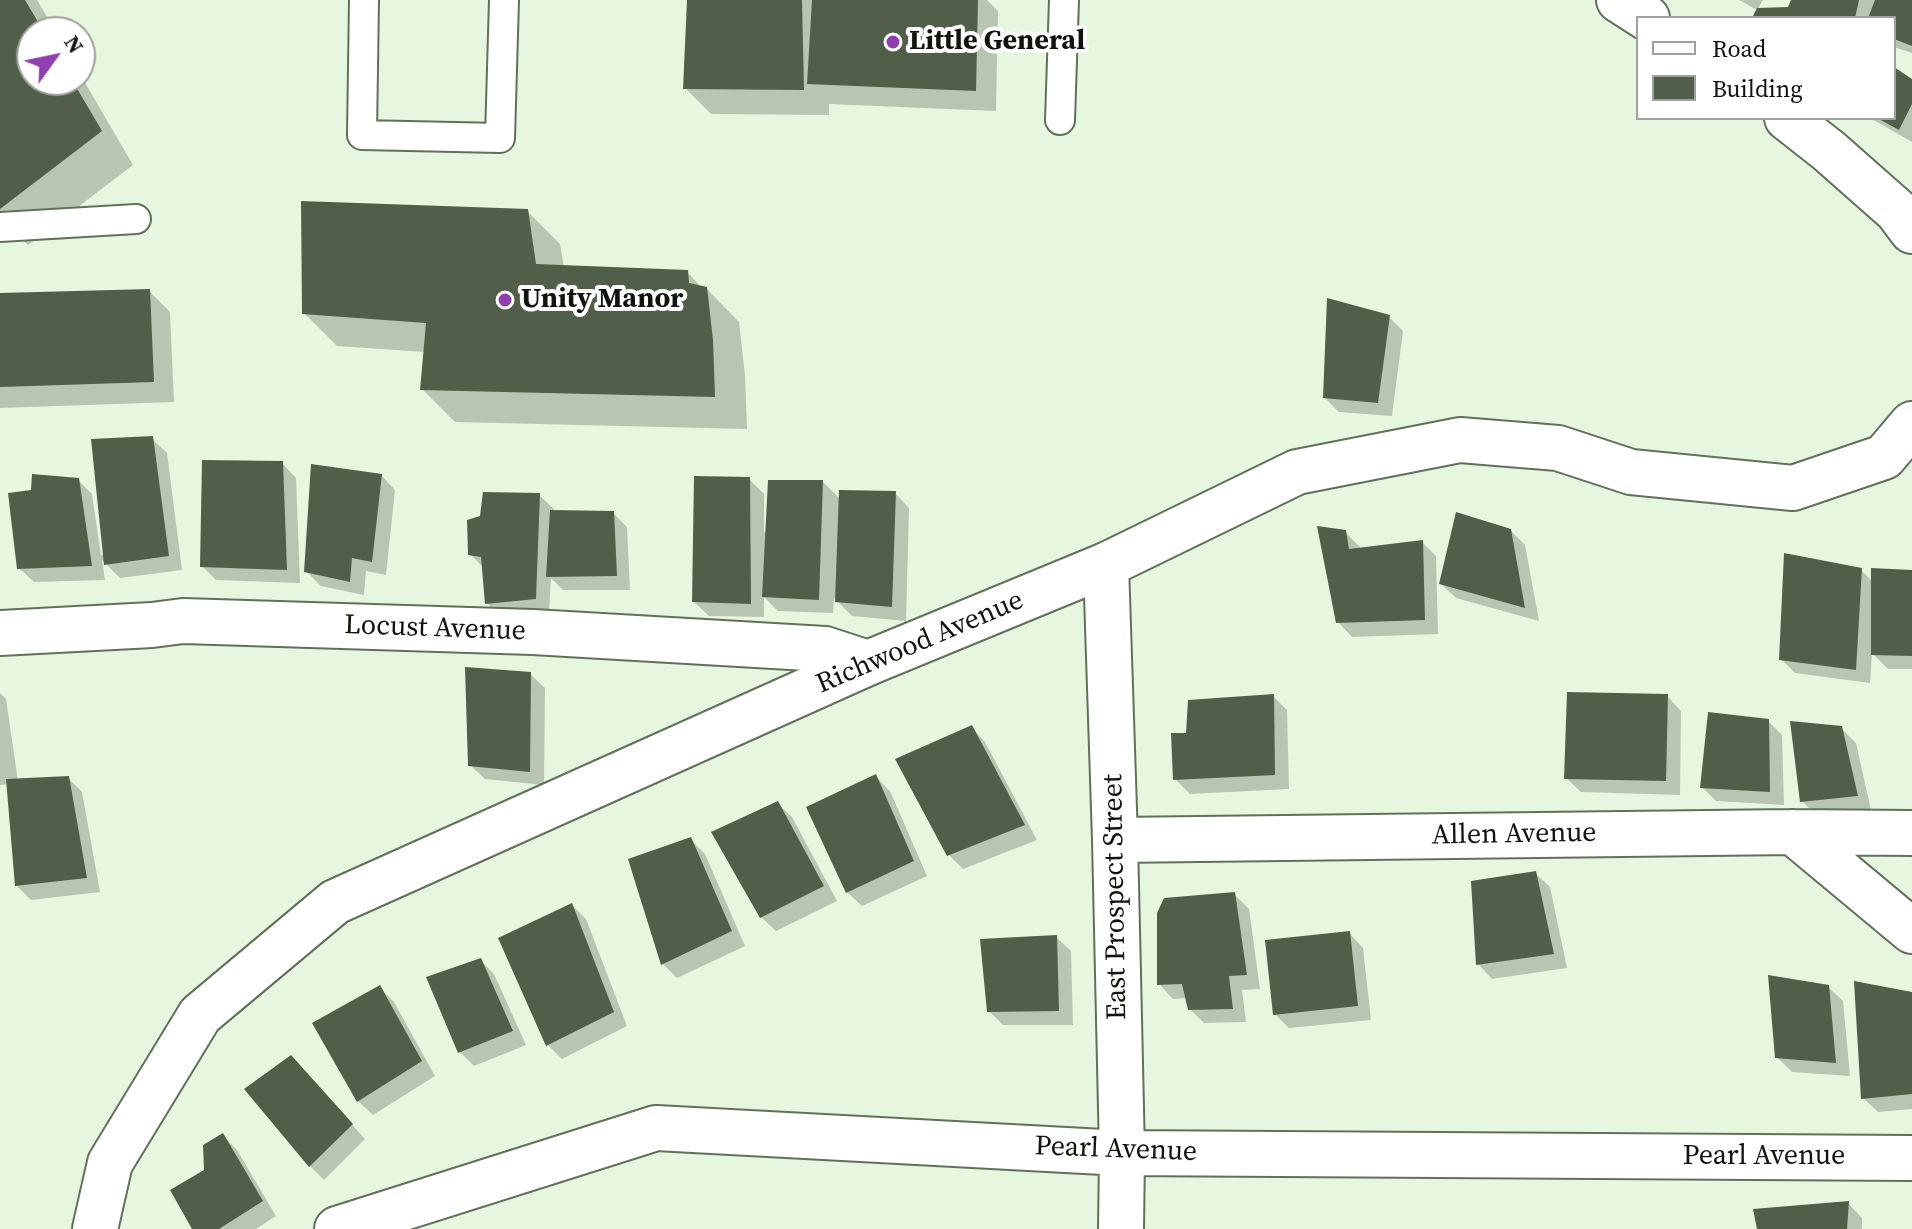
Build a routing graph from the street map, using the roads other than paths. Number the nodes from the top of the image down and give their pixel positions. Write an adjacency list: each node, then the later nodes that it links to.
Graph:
1 (364, 0): 2 (lane)
2 (504, 0)
3 (1064, 0): 6 (lane)
4 (1619, 0): 5 (street)
5 (1644, 16)
6 (1060, 120)
7 (1790, 120): 9 (street)
8 (136, 219): 10 (lane)
9 (1907, 220)
10 (0, 227)
11 (1910, 429): 12 (street, Richwood Avenue)
12 (1106, 565): 14 (street, Richwood Avenue); 17 (street, East Prospect Street)
13 (0, 633): 14 (street, Locust Avenue)
14 (868, 663): 21 (street, Richwood Avenue)
15 (1793, 832): 16 (street, Allen Avenue); 17 (street, Allen Avenue); 18 (street)
16 (1912, 833)
17 (1115, 840): 19 (street, East Prospect Street)
18 (1912, 931)
19 (1122, 1153): 20 (street, Pearl Avenue); 22 (street, Pearl Avenue); 23 (street, East Prospect Street)
20 (1912, 1158)
21 (95, 1229)
22 (337, 1229)
23 (1121, 1229)

